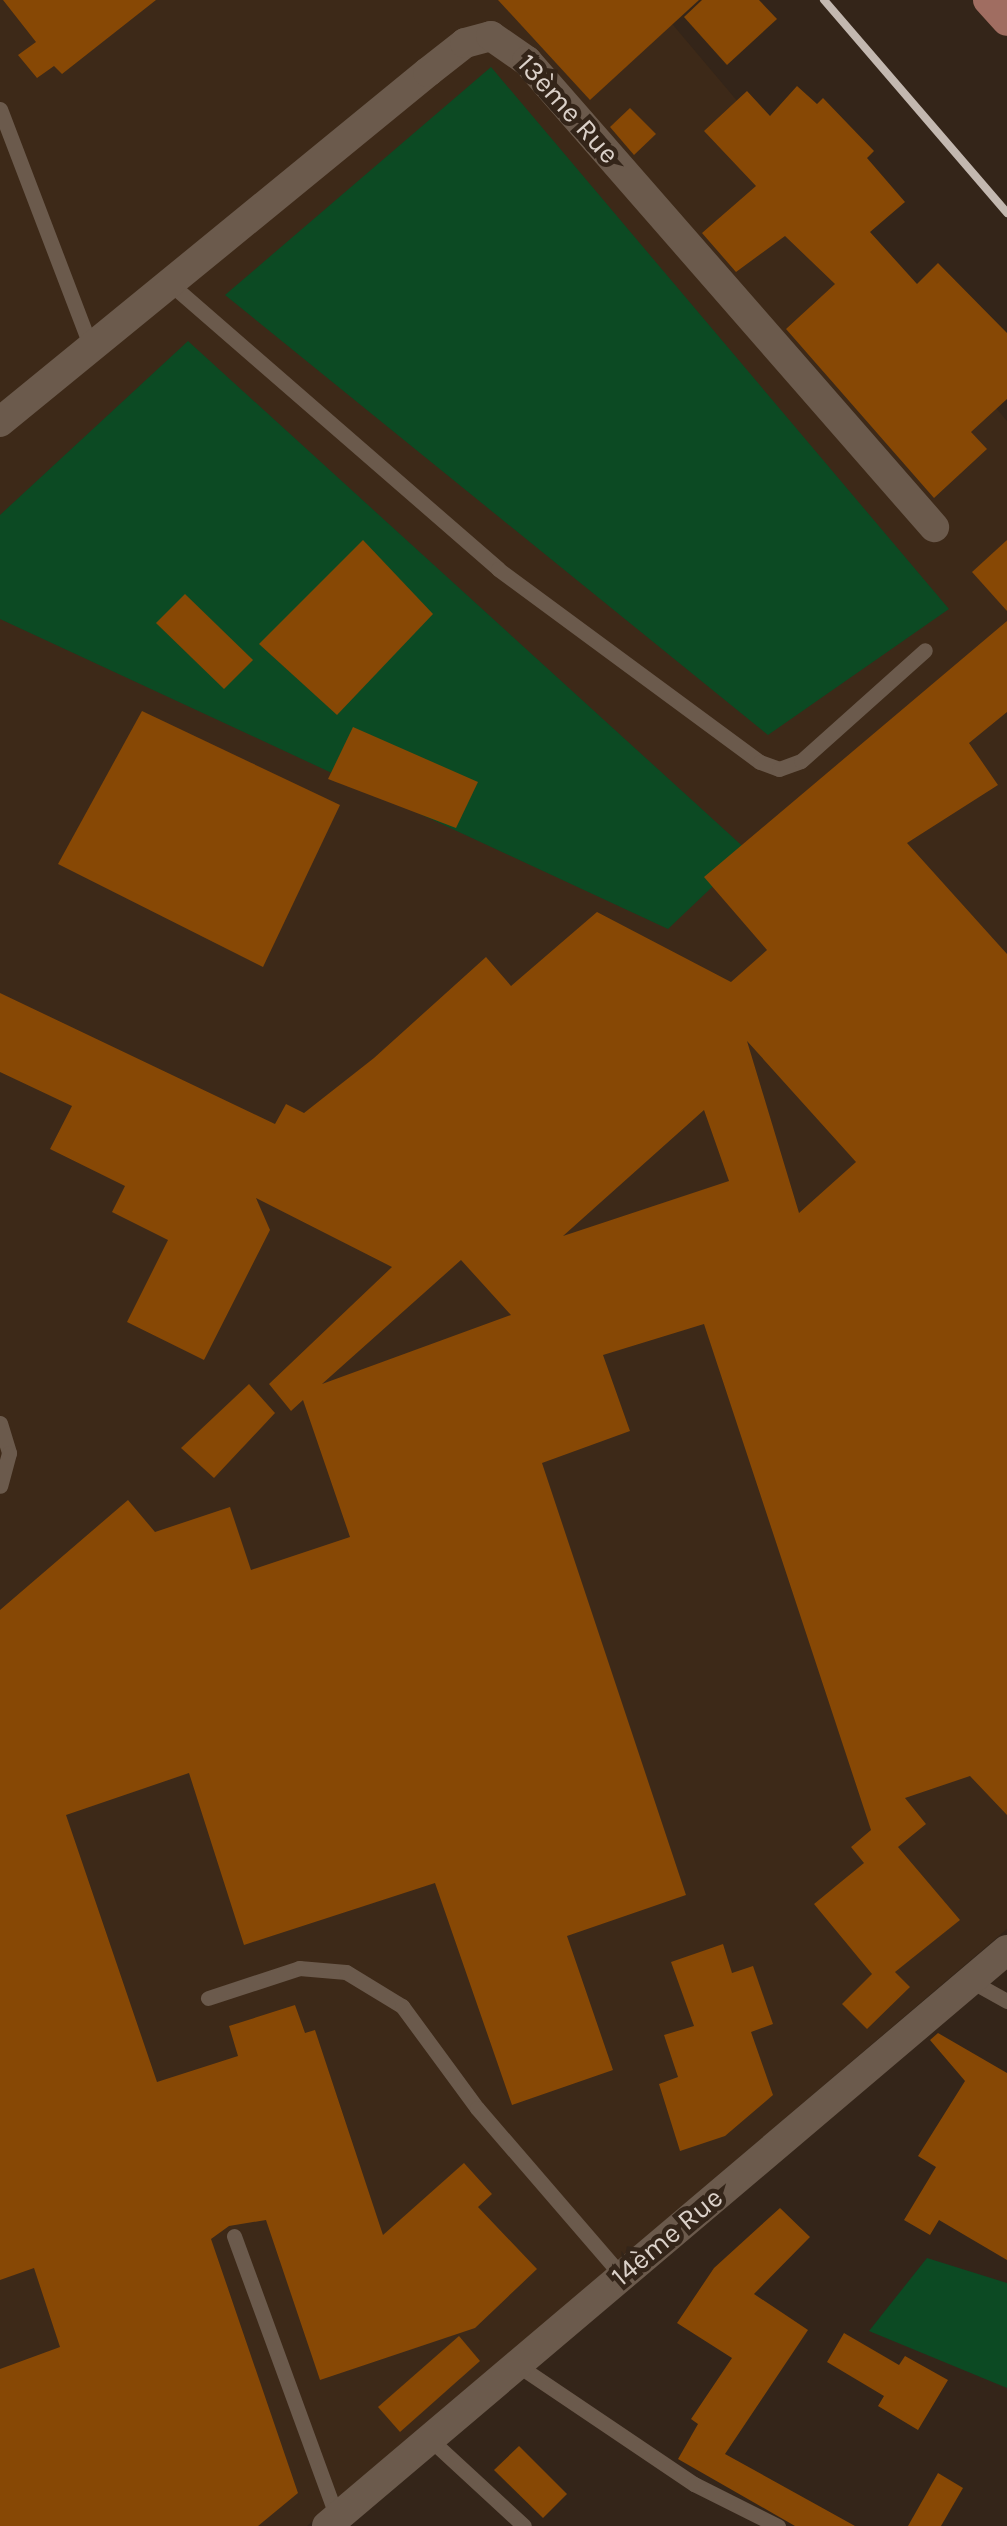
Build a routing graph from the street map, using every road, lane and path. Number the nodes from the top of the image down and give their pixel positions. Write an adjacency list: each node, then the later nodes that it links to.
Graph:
1 (988, 0): 2 (main road)
2 (1007, 22)
3 (0, 109): 5 (lane)
4 (173, 286): 5 (street, 13ème Rue); 7 (street, 13ème Rue); 8 (lane)
5 (90, 345): 6 (street, 13ème Rue)
6 (0, 422)
7 (934, 527)
8 (924, 650)
9 (0, 1422): 10 (lane)
10 (0, 1486)
11 (1007, 1950): 12 (street, 14ème Rue)
12 (971, 1981): 14 (lane); 16 (street, 14ème Rue)
13 (208, 1998): 16 (lane)
14 (1007, 2001)
15 (234, 2236): 19 (lane)
16 (622, 2275): 17 (street, 14ème Rue)
17 (516, 2364): 18 (street, 14ème Rue); 21 (lane)
18 (432, 2440): 19 (street, 14ème Rue); 20 (lane)
19 (332, 2522)
20 (524, 2526)
21 (778, 2526)

